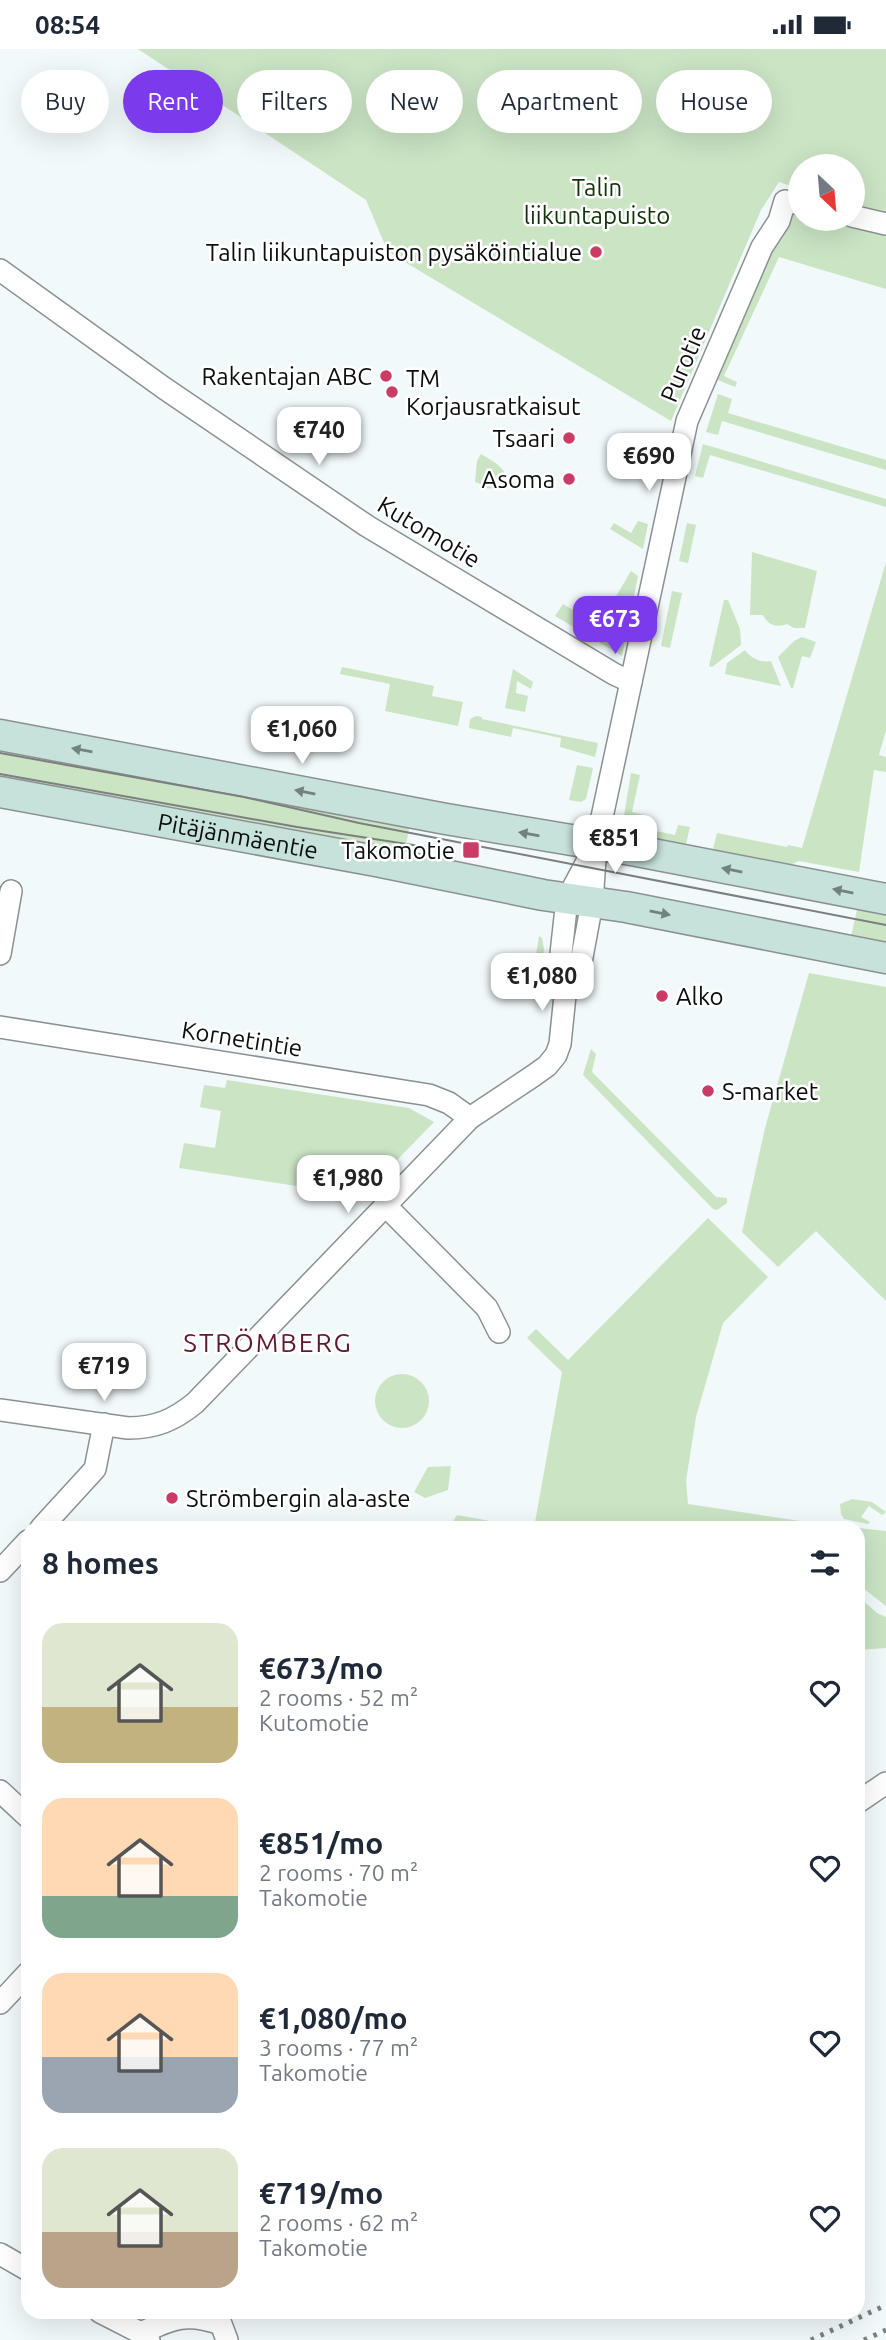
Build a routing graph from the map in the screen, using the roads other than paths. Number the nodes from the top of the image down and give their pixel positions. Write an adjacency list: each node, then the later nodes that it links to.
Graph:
1 (788, 208): 5 (street, Purotie)
2 (865, 219): 3 (street)
3 (886, 224)
4 (0, 270): 5 (street, Kutomotie)
5 (631, 682): 8 (street, Purotie)
6 (0, 735): 8 (main road, one-way to 6)
7 (0, 792): 11 (main road, Pitäjänmäentie)
8 (596, 845): 10 (main road, one-way to 8); 11 (street)
9 (11, 891): 12 (street)
10 (886, 899)
11 (580, 901): 13 (main road, Pitäjänmäentie, one-way to 13); 15 (street)
12 (0, 954)
13 (886, 958)
14 (0, 1027): 15 (street, Kornetintie)
15 (470, 1118): 16 (street)
16 (386, 1206): 17 (street); 19 (street)
17 (499, 1332)
18 (0, 1409): 19 (street)
19 (104, 1424): 20 (street)
20 (47, 1521)
21 (21, 1548): 22 (street)
22 (0, 1571)
23 (886, 1783): 25 (street)
24 (0, 1791): 26 (street)
25 (865, 1797)
26 (21, 1810)
27 (21, 1980): 28 (street)
28 (0, 2003)
29 (0, 2254): 30 (street)
30 (21, 2266)
31 (113, 2319): 34 (street)
32 (170, 2319): 34 (street)
33 (202, 2319): 35 (street)
34 (145, 2337)
35 (227, 2340)

